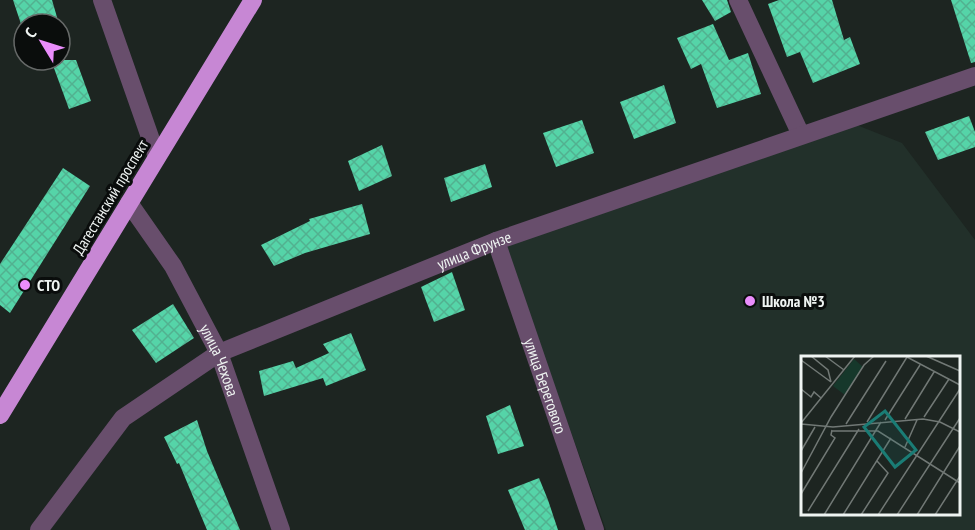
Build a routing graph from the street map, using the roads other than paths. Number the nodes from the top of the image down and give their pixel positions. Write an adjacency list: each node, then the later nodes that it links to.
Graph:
1 (102, 0): 6 (street)
2 (253, 0): 6 (highway, Дагестанский проспект)
3 (738, 0): 5 (street)
4 (975, 76): 5 (street, улица Фрунзе)
5 (801, 135): 8 (street, улица Фрунзе)
6 (157, 157): 7 (highway, Дагестанский проспект)
7 (129, 203): 9 (street, улица Чехова); 10 (highway, Дагестанский проспект)
8 (496, 241): 9 (street, улица Фрунзе); 13 (street, улица Берегового)
9 (219, 353): 11 (street, улица Фрунзе); 12 (street, улица Чехова)
10 (0, 415)
11 (39, 530)
12 (281, 530)
13 (595, 530)

